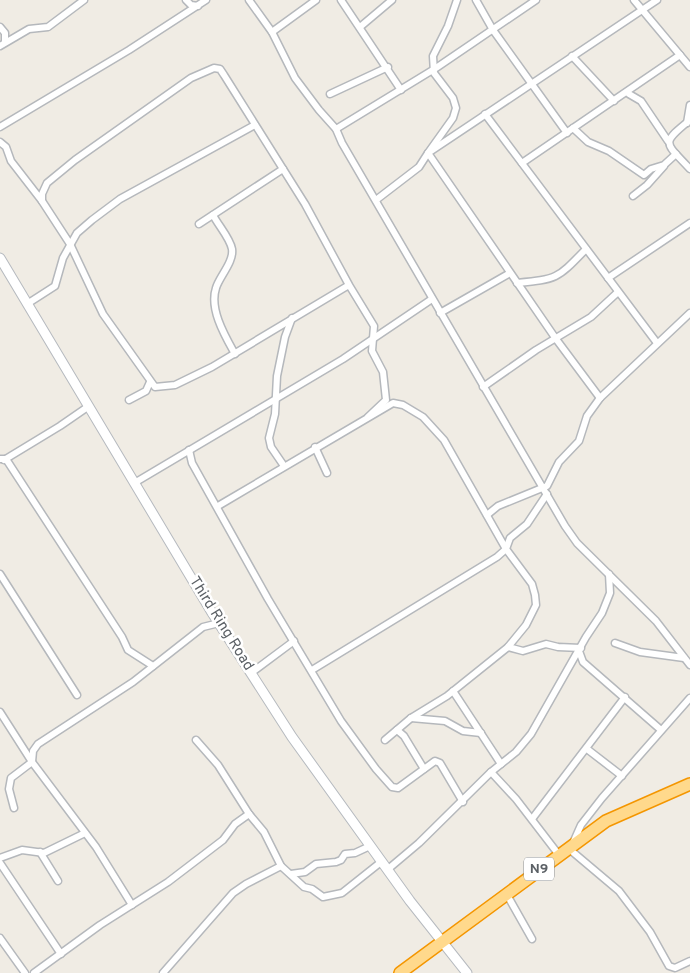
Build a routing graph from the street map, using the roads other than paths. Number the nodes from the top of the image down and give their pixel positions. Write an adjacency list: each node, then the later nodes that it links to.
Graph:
1 (84, 0): 19 (street)
2 (186, 0): 13 (street)
3 (206, 0): 13 (street)
4 (249, 0): 18 (street)
5 (316, 0): 18 (street)
6 (341, 0): 16 (street)
7 (392, 0): 16 (street)
8 (457, 0): 24 (street)
9 (476, 0): 17 (street)
10 (536, 0): 17 (street)
11 (634, 0): 14 (street)
12 (657, 0): 14 (street)
13 (198, 6): 34 (street)
14 (641, 10): 20 (street); 21 (street)
15 (0, 27): 19 (street)
16 (360, 27): 23 (street)
17 (493, 30): 24 (street); 25 (street)
18 (272, 32): 36 (street)
19 (3, 44)
20 (680, 55): 22 (street); 29 (street)
21 (572, 56): 25 (street); 29 (street)
22 (690, 66)
23 (388, 67): 26 (street); 27 (street)
24 (436, 68): 26 (street); 40 (street)
25 (531, 83): 31 (street); 37 (street)
26 (401, 90): 36 (street)
27 (330, 94)
28 (629, 94): 38 (street)
29 (614, 101): 35 (street)
30 (690, 105): 32 (street)
31 (485, 114): 40 (street); 42 (street)
32 (688, 121): 38 (street)
33 (255, 125): 44 (street); 48 (street); 52 (street)
34 (0, 127)
35 (573, 128): 37 (street); 43 (street)
36 (336, 129): 47 (street)
37 (567, 133): 42 (street)
38 (668, 140): 41 (street)
39 (0, 142): 48 (street)
40 (428, 154): 47 (street); 55 (street)
41 (676, 154): 43 (street); 45 (street)
42 (522, 163): 53 (street)
43 (664, 165): 46 (street)
44 (283, 169): 49 (street); 58 (street)
45 (690, 169)
46 (633, 196)
47 (376, 200): 60 (street)
48 (42, 201): 52 (street)
49 (213, 215): 51 (street); 72 (street)
50 (690, 223): 56 (street)
51 (199, 224)
52 (70, 244): 61 (street); 73 (street)
53 (586, 249): 56 (street); 57 (street)
54 (0, 258): 61 (street, Third Ring Road)
55 (510, 273): 57 (street); 62 (street)
56 (608, 278): 59 (street)
57 (517, 283): 70 (street)
58 (349, 285): 64 (street); 65 (street)
59 (618, 292): 70 (street); 71 (street)
60 (432, 300): 62 (street); 67 (street)
61 (27, 304): 78 (street, Third Ring Road)
62 (440, 313): 74 (street)
63 (690, 313): 71 (street)
64 (292, 318): 66 (street); 68 (street)
65 (374, 326): 67 (street); 69 (street)
66 (276, 328): 68 (street); 72 (street)
67 (388, 329): 69 (street)
68 (285, 337): 75 (street)
69 (374, 339): 75 (street); 79 (street)
70 (556, 339): 74 (street); 76 (street)
71 (657, 343): 76 (street)
72 (235, 354): 73 (street)
73 (150, 382): 77 (street)
74 (483, 387): 88 (street)
75 (275, 398): 81 (street); 85 (street)
76 (600, 398): 88 (street)
77 (129, 400)
78 (89, 406): 83 (street); 87 (street, Third Ring Road)
79 (368, 417): 80 (street); 90 (street)
80 (315, 447): 85 (street); 86 (street)
81 (189, 450): 82 (street); 84 (street)
82 (179, 456): 84 (street); 87 (street)
83 (2, 460): 107 (street)
84 (192, 463): 89 (street)
85 (284, 466): 89 (street)
86 (327, 473)
87 (136, 482): 96 (street, Third Ring Road)
88 (546, 492): 90 (street); 91 (street); 93 (street)
89 (218, 506): 99 (street)
90 (487, 515): 91 (street)
91 (506, 549): 101 (street); 108 (street)
92 (0, 574): 111 (street)
93 (609, 574): 94 (street); 95 (street)
94 (620, 586): 95 (street); 103 (street)
95 (610, 593): 102 (street)
96 (211, 611): 97 (street, Third Ring Road); 98 (street)
97 (219, 623): 98 (street); 109 (street, Third Ring Road)
98 (203, 627): 107 (street)
99 (294, 641): 108 (street); 109 (street)
100 (615, 643): 103 (street)
101 (508, 647): 102 (street); 110 (street)
102 (580, 649): 104 (street); 105 (street)
103 (684, 658): 106 (street)
104 (573, 661): 105 (street); 123 (street)
105 (583, 662): 112 (street)
106 (690, 665)
107 (152, 666): 122 (street)
108 (312, 670): 124 (street)
109 (251, 672): 133 (street, Third Ring Road)
110 (453, 690): 115 (street); 118 (street)
111 (77, 695)
112 (625, 697): 117 (street); 121 (street)
113 (690, 698): 117 (street)
114 (0, 712): 122 (street)
115 (411, 718): 116 (street); 118 (street)
116 (396, 730): 120 (street); 124 (street)
117 (662, 730): 126 (street)
118 (481, 733): 123 (street)
119 (196, 740): 130 (street)
120 (386, 740)
121 (587, 749): 126 (street); 131 (street)
122 (32, 762): 129 (street); 132 (street)
123 (501, 764): 125 (street)
124 (424, 769): 128 (street)
125 (491, 772): 128 (street); 131 (street)
126 (622, 776): 134 (street)
127 (690, 784): 134 (highway, N9)
128 (462, 802): 140 (street)
129 (14, 808)
130 (249, 814): 139 (street); 144 (street)
131 (532, 819): 134 (street)
132 (85, 833): 135 (street); 144 (street)
133 (370, 846): 137 (street, Third Ring Road); 141 (street)
134 (566, 849): 143 (highway, N9); 150 (street)
135 (40, 852): 136 (street); 142 (street)
136 (0, 858)
137 (381, 862): 140 (street, Third Ring Road); 141 (street)
138 (0, 863): 149 (street)
139 (281, 866): 141 (street); 153 (street)
140 (387, 870): 147 (street, Third Ring Road)
141 (290, 874)
142 (58, 881)
143 (506, 893): 146 (street); 147 (highway, N9)
144 (132, 905): 149 (street)
145 (0, 938): 148 (street)
146 (532, 940)
147 (442, 942): 154 (highway, N9); 155 (street, Third Ring Road)
148 (2, 947): 151 (street)
149 (61, 954): 152 (street)
150 (690, 961)
151 (25, 973)
152 (34, 973)
153 (163, 973)
154 (400, 973)
155 (467, 973)

